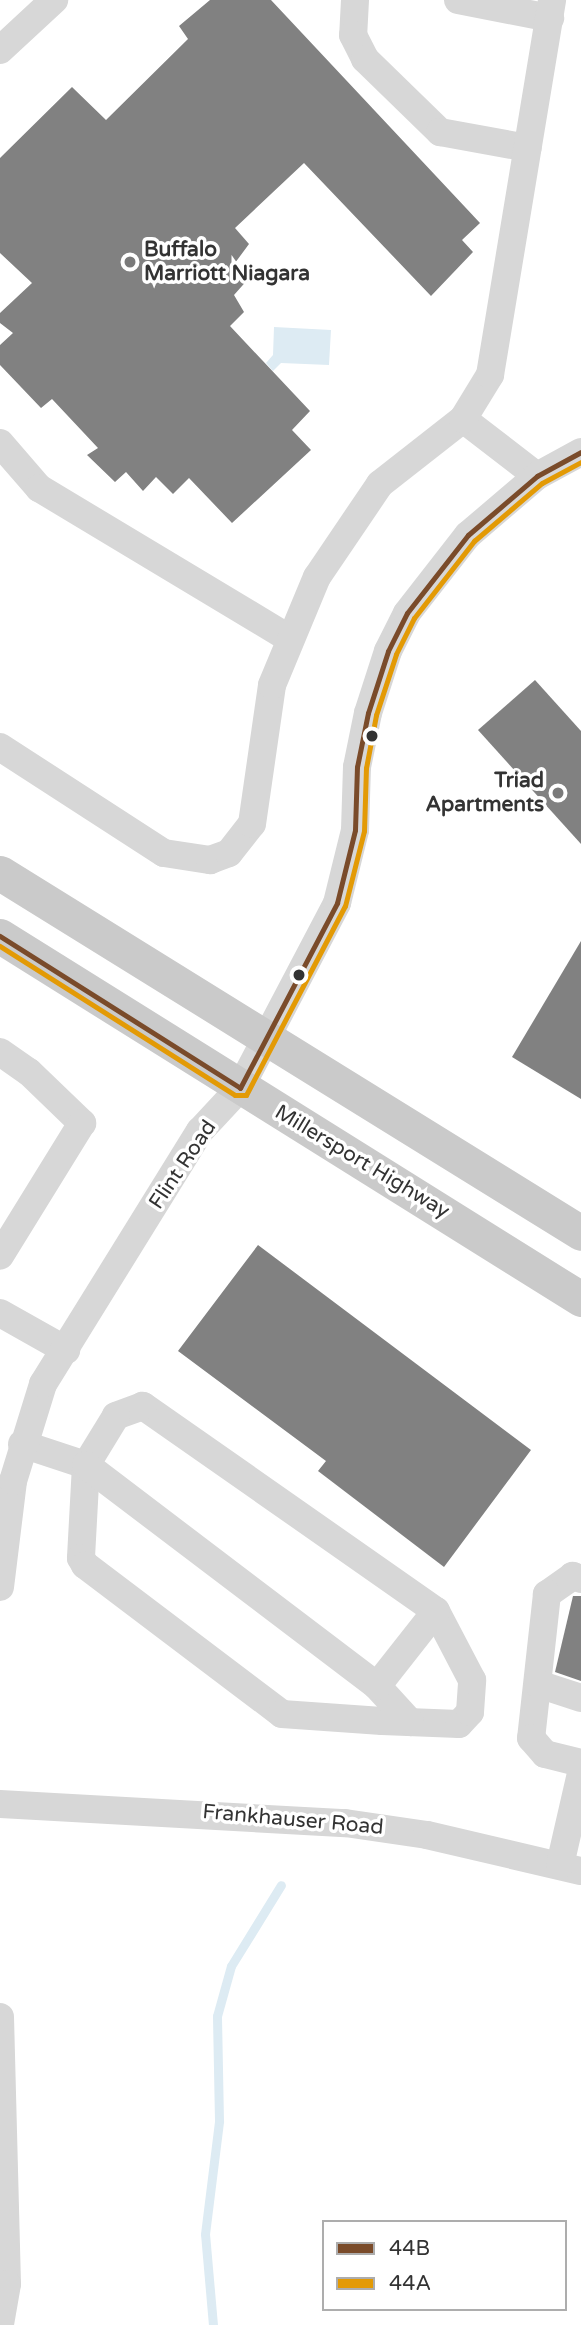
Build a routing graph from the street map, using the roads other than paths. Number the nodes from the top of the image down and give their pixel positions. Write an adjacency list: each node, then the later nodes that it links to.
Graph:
1 (54, 0): 5 (street)
2 (355, 0): 6 (street)
3 (458, 0): 4 (street)
4 (551, 9): 6 (street)
5 (0, 50)
6 (528, 148): 7 (street)
7 (463, 419): 10 (street); 11 (street)
8 (0, 443): 11 (street)
9 (581, 452): 10 (street, Flint Road)
10 (537, 476): 15 (street, Flint Road)
11 (289, 638): 12 (street)
12 (0, 747)
13 (0, 873): 15 (main road)
14 (0, 936): 17 (main road, Millersport Highway)
15 (267, 1040): 17 (street, Flint Road); 18 (main road)
16 (0, 1052): 19 (street)
17 (240, 1088): 20 (main road, Millersport Highway); 22 (street, Flint Road)
18 (581, 1233)
19 (0, 1256)
20 (573, 1296)
21 (0, 1313): 22 (street)
22 (66, 1350): 23 (street, Flint Road)
23 (22, 1444): 24 (street); 26 (street, Flint Road)
24 (86, 1465): 27 (street); 29 (street); 31 (street)
25 (581, 1579): 28 (street)
26 (0, 1587)
27 (436, 1611): 29 (street); 31 (street)
28 (538, 1684): 30 (street); 32 (street)
29 (377, 1685): 31 (street)
30 (581, 1698)
31 (410, 1722)
32 (581, 1763)
33 (581, 1773): 35 (street)
34 (0, 1804): 35 (street, Frankhauser Road)
35 (570, 1868)
36 (0, 2017): 37 (street)
37 (3, 2217): 38 (street)
38 (0, 2324)

